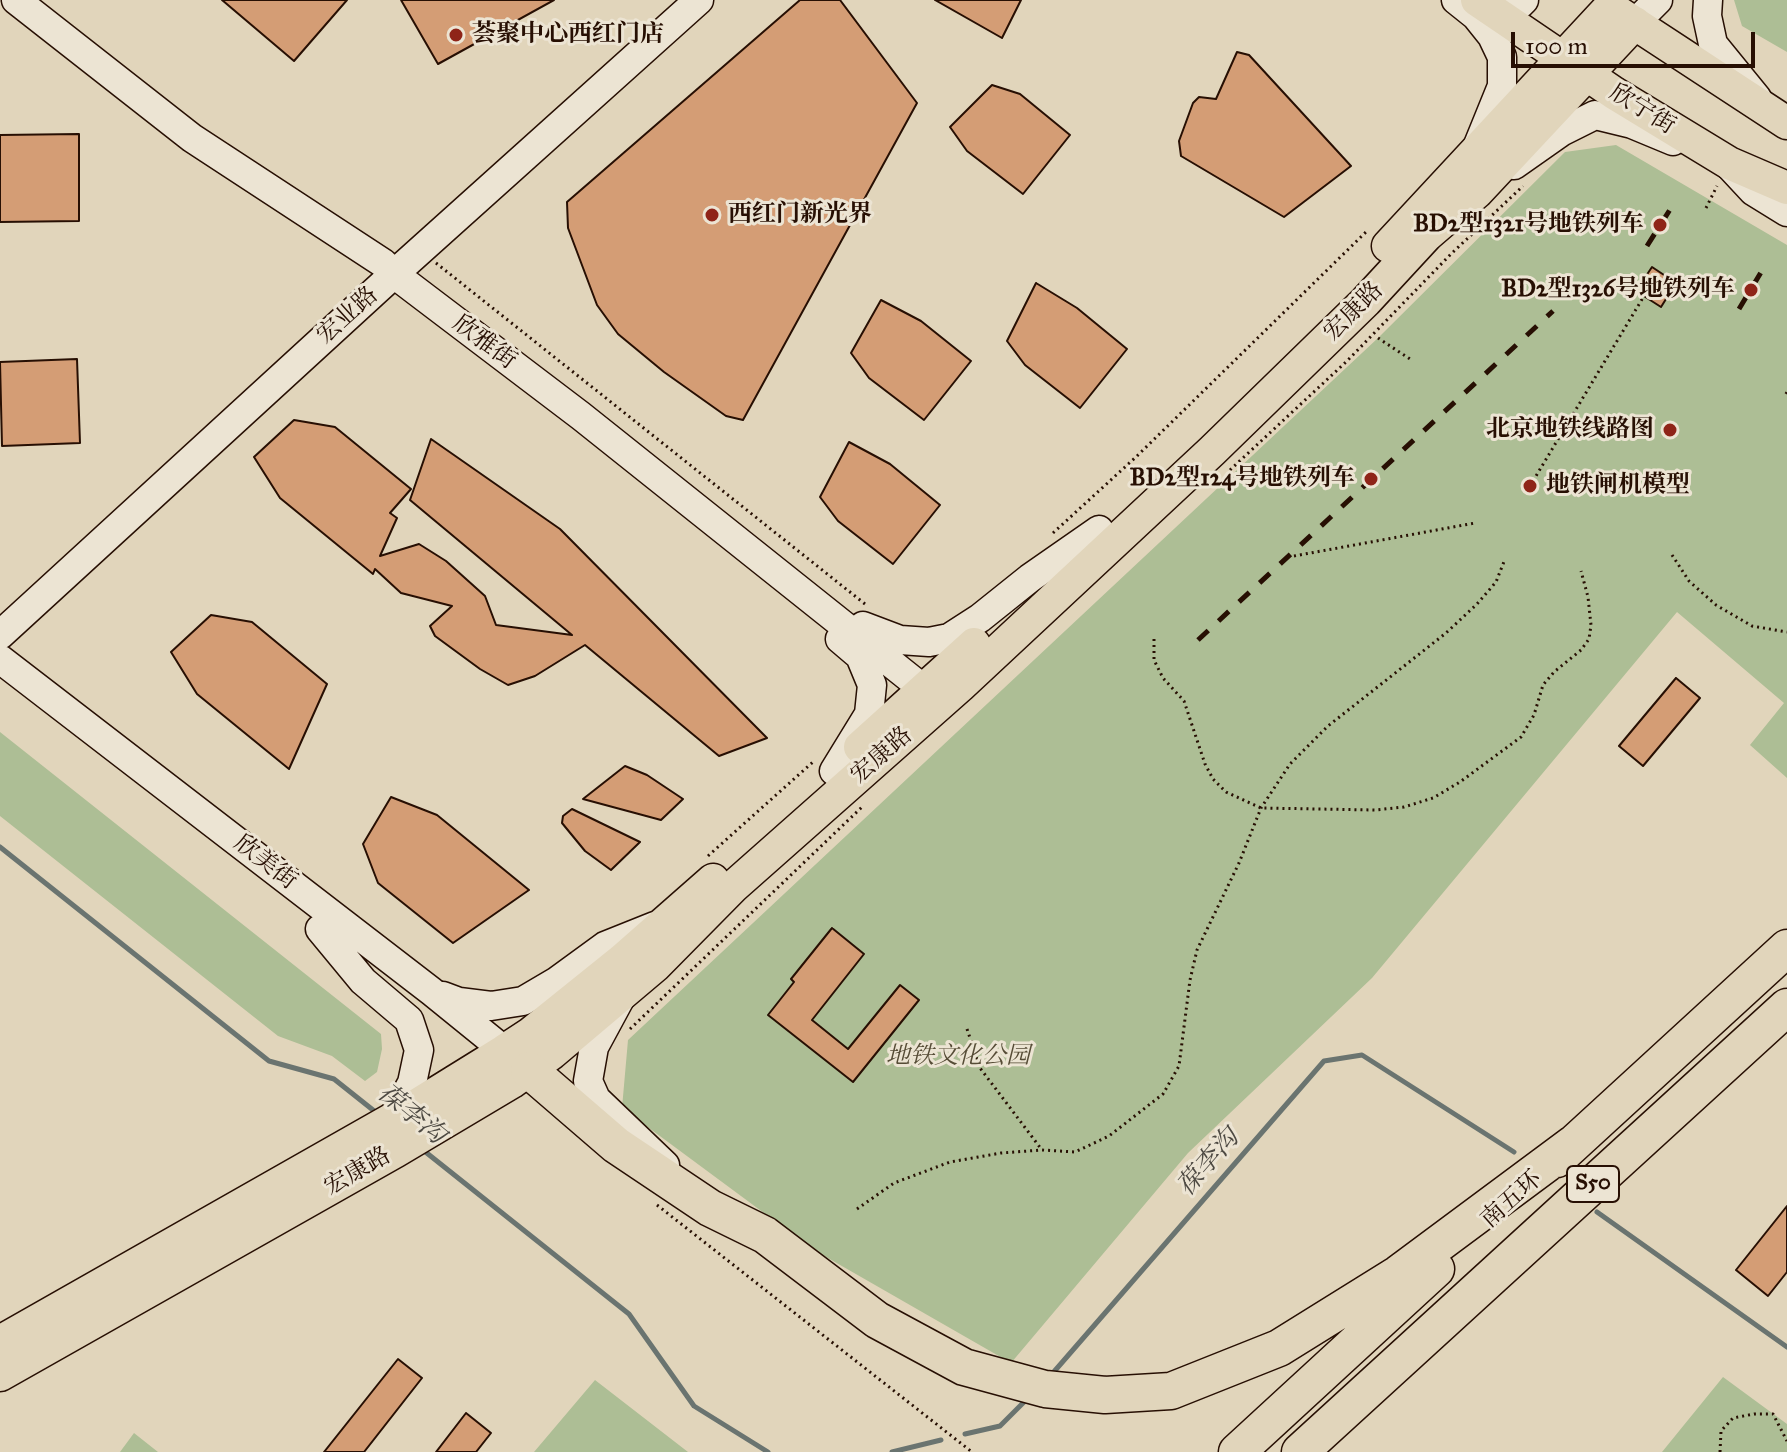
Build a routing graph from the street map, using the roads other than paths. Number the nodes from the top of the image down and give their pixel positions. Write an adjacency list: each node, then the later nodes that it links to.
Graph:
1 (16, 0): 18 (street, 欣雅街)
2 (44, 0): 18 (street, 欣雅街)
3 (676, 0): 18 (street, 宏业路)
4 (699, 0): 18 (street, 宏业路)
5 (1456, 0): 13 (street)
6 (1524, 0): 9 (street)
7 (1658, 0): 10 (street, 宏康路)
8 (1708, 0): 12 (street)
9 (1485, 6): 11 (main road, 欣宁街)
10 (1615, 8): 11 (main road, 宏康路); 12 (main road)
11 (1574, 67): 13 (main road, 宏康路); 14 (main road, 欣宁街); 16 (main road, 宏康路)
12 (1779, 111)
13 (1475, 150): 19 (main road, 宏康路)
14 (1729, 163): 15 (main road, 欣宁街); 16 (street); 17 (street, 欣宁街)
15 (1787, 188)
16 (1477, 192): 26 (main road, 宏康路)
17 (1787, 212)
18 (401, 261): 20 (street, 欣雅街); 21 (street, 欣雅街); 22 (street, 宏业路); 23 (street, 宏业路)
19 (1099, 530): 21 (street); 26 (main road, 宏康路)
20 (767, 564): 26 (street, 欣雅街); 27 (street)
21 (868, 618): 26 (street, 欣雅街)
22 (0, 619)
23 (0, 635)
24 (0, 659): 31 (street, 欣美街)
25 (0, 682): 29 (street, 欣美街)
26 (935, 693): 27 (main road, 宏康路); 32 (main road, 宏康路)
27 (826, 764): 28 (main road, 宏康路)
28 (667, 921): 31 (street); 34 (main road, 宏康路)
29 (320, 929): 34 (street, 欣美街); 35 (street)
30 (1787, 948): 36 (highway, 南五环 / S50)
31 (431, 991): 34 (street, 欣美街)
32 (623, 993): 34 (main road, 宏康路); 37 (street)
33 (1787, 1007): 39 (highway, 南五环 / S50)
34 (508, 1066): 35 (main road, 宏康路); 37 (highway)
35 (403, 1121): 38 (main road, 宏康路); 40 (main road, 宏康路)
36 (1573, 1144): 37 (highway); 41 (highway, 南五环 / S50)
37 (688, 1193)
38 (0, 1342)
39 (1398, 1362): 42 (highway, 南五环 / S50); 43 (highway)
40 (0, 1375)
41 (1237, 1452)
42 (1300, 1452)
43 (1340, 1452)

